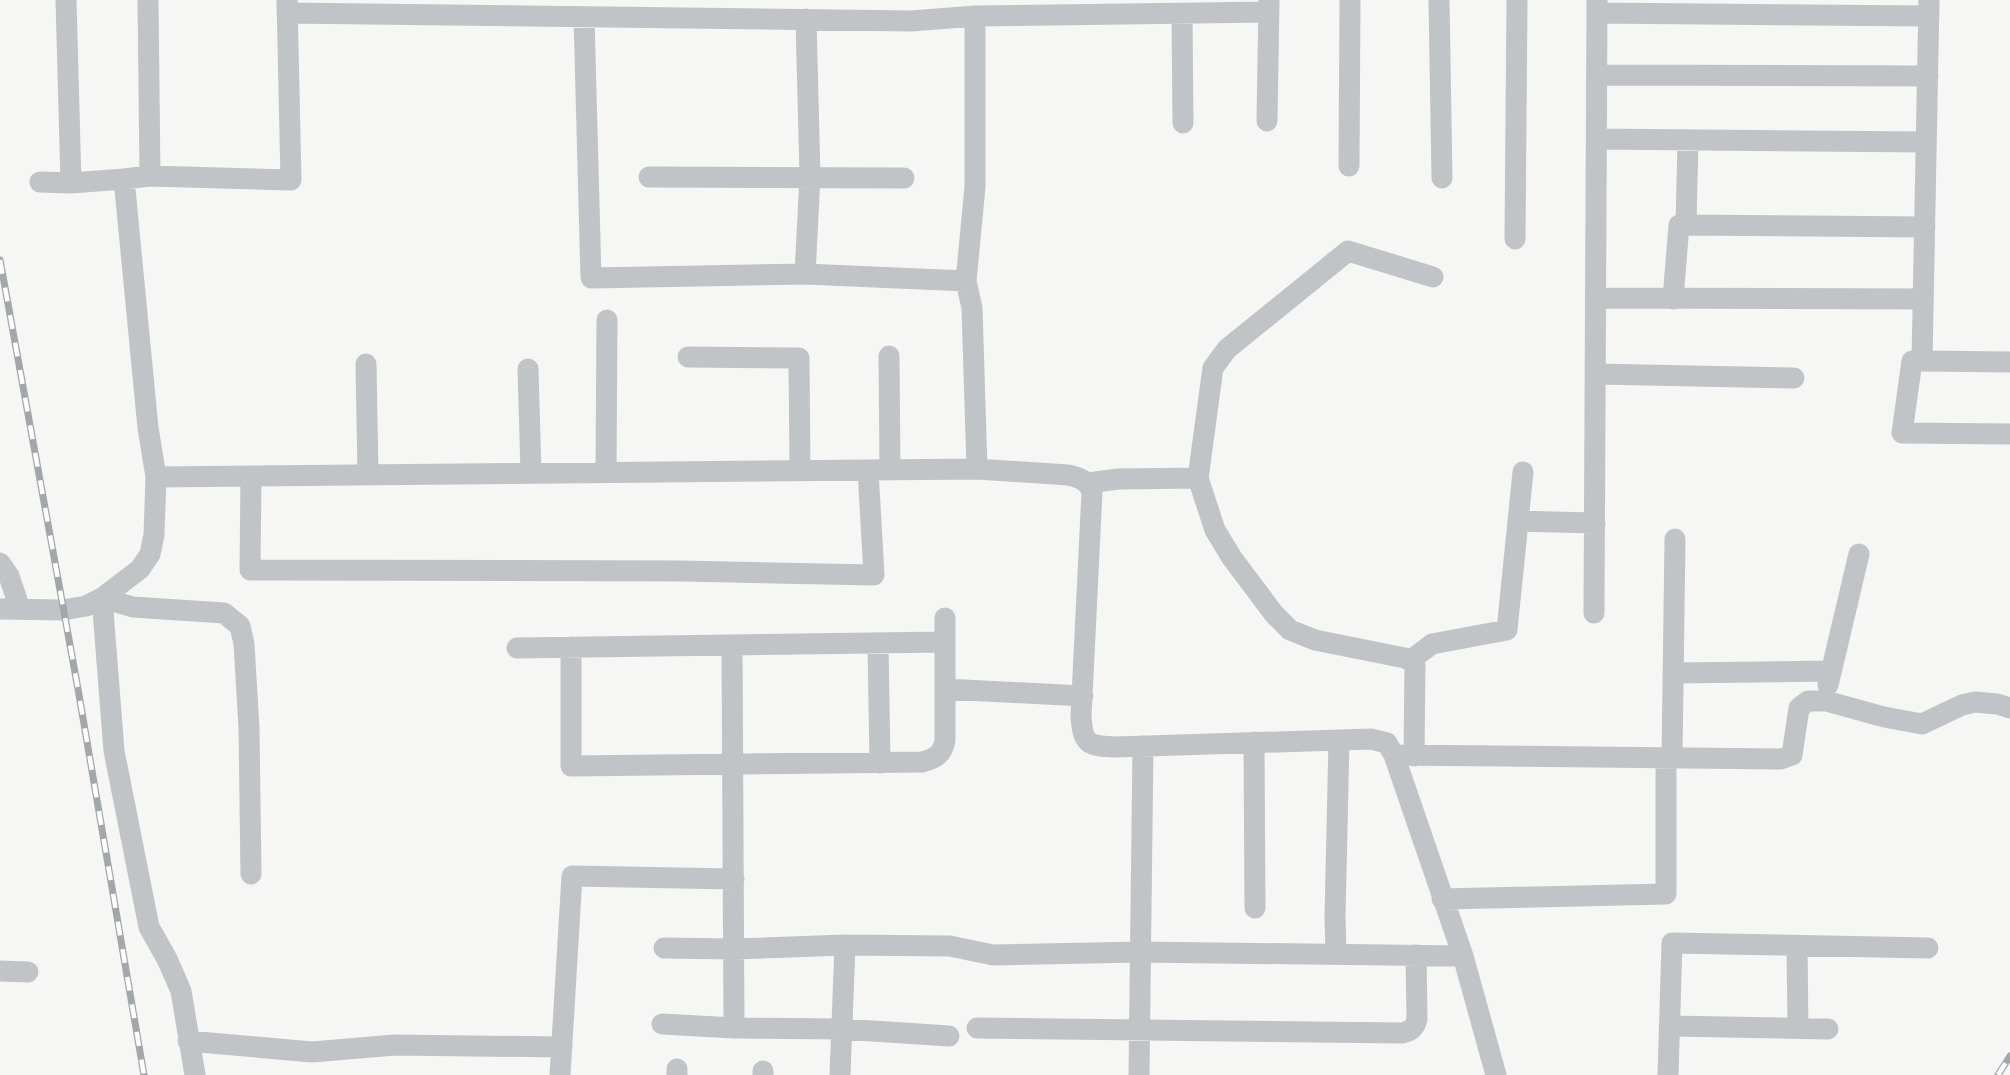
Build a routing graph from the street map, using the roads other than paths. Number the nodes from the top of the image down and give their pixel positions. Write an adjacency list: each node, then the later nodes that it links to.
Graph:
1 (66, 0): 30 (street)
2 (148, 0): 23 (street)
3 (1350, 0): 22 (street)
4 (1439, 0): 27 (street)
5 (1518, 0): 33 (street)
6 (287, 6): 12 (street); 23 (street)
7 (1269, 6): 11 (street); 17 (street)
8 (1597, 6): 10 (street); 15 (street)
9 (1094, 7): 11 (street); 13 (street)
10 (1929, 8): 16 (street)
11 (1178, 9): 18 (street)
12 (584, 16): 14 (street); 34 (street)
13 (975, 16): 14 (street); 36 (street)
14 (806, 19): 25 (street)
15 (1597, 75): 16 (street); 19 (street)
16 (1928, 76): 21 (street)
17 (1267, 121)
18 (1183, 123)
19 (1597, 139): 20 (street); 37 (street)
20 (1688, 140): 21 (street); 31 (street)
21 (1926, 142): 32 (street)
22 (1349, 166)
23 (150, 176): 28 (street)
24 (649, 177): 25 (street)
25 (810, 177): 26 (street); 34 (street)
26 (904, 178)
27 (1442, 178)
28 (124, 179): 30 (street); 59 (street)
29 (40, 182): 30 (street)
30 (71, 183)
31 (1686, 225): 32 (street); 38 (street)
32 (1925, 227): 39 (street)
33 (1515, 239)
34 (805, 274): 36 (street)
35 (1433, 277): 60 (street)
36 (966, 281): 50 (street)
37 (1597, 298): 38 (street); 47 (street)
38 (1673, 298): 39 (street)
39 (1923, 299): 43 (street)
40 (607, 320): 54 (street)
41 (889, 356): 52 (street)
42 (688, 357): 53 (street)
43 (1922, 361): 44 (street); 49 (street)
44 (2010, 362)
45 (366, 364): 57 (street)
46 (528, 369): 56 (street)
47 (1596, 374): 48 (street); 63 (street)
48 (1794, 378)
49 (2010, 434)
50 (977, 469): 52 (street); 61 (street)
51 (868, 470): 52 (street); 53 (street); 58 (street)
52 (890, 470)
53 (800, 471): 54 (street)
54 (606, 472): 56 (street)
55 (1523, 472): 62 (street)
56 (531, 473): 57 (street)
57 (368, 475): 58 (street)
58 (251, 476): 59 (street)
59 (156, 477): 67 (street)
60 (1198, 478): 61 (street); 76 (street)
61 (1088, 483): 80 (street)
62 (1520, 521): 63 (street); 76 (street)
63 (1595, 523): 69 (street)
64 (1675, 539): 78 (street)
65 (1859, 554): 77 (street)
66 (0, 563): 68 (street)
67 (102, 598): 68 (street); 90 (street); 114 (street)
68 (10, 609)
69 (1594, 613)
70 (945, 618): 71 (street)
71 (945, 642): 72 (street); 79 (street)
72 (878, 643): 73 (street); 88 (street)
73 (732, 645): 75 (street); 89 (street)
74 (517, 648): 75 (street)
75 (571, 648): 89 (street)
76 (1412, 660): 86 (street)
77 (1831, 671): 78 (street); 81 (street)
78 (1673, 673): 87 (street)
79 (945, 689): 80 (street); 88 (street)
80 (1083, 696): 85 (street)
81 (1826, 701): 82 (street); 87 (street)
82 (2010, 708)
83 (1339, 740): 84 (street); 86 (street); 100 (street)
84 (1254, 742): 85 (street); 93 (street)
85 (1143, 746): 99 (street)
86 (1404, 756): 87 (street); 92 (street)
87 (1669, 758): 92 (street)
88 (880, 763): 89 (street)
89 (734, 764): 91 (street)
90 (251, 874)
91 (734, 879): 98 (street); 115 (street)
92 (1442, 899): 102 (street)
93 (1254, 908)
94 (844, 945): 98 (street); 99 (street); 110 (street)
95 (1797, 946): 97 (street); 106 (street); 109 (street)
96 (664, 948): 98 (street)
97 (1928, 948)
98 (734, 949): 107 (street)
99 (1140, 952): 100 (street); 112 (street)
100 (1336, 954): 101 (street)
101 (1416, 955): 102 (street); 112 (street)
102 (1463, 956): 120 (street)
103 (0, 971): 104 (street)
104 (28, 972)
105 (662, 1024): 107 (street)
106 (1670, 1026): 109 (street); 121 (street)
107 (734, 1028): 110 (street)
108 (977, 1028): 112 (street)
109 (1798, 1028): 111 (street)
110 (842, 1029): 113 (street); 118 (street)
111 (1828, 1029)
112 (1139, 1030): 119 (street)
113 (949, 1036)
114 (188, 1041): 115 (street); 116 (street)
115 (562, 1047): 117 (street)
116 (195, 1075)
117 (560, 1075)
118 (840, 1075)
119 (1139, 1075)
120 (1496, 1075)
121 (1668, 1075)

